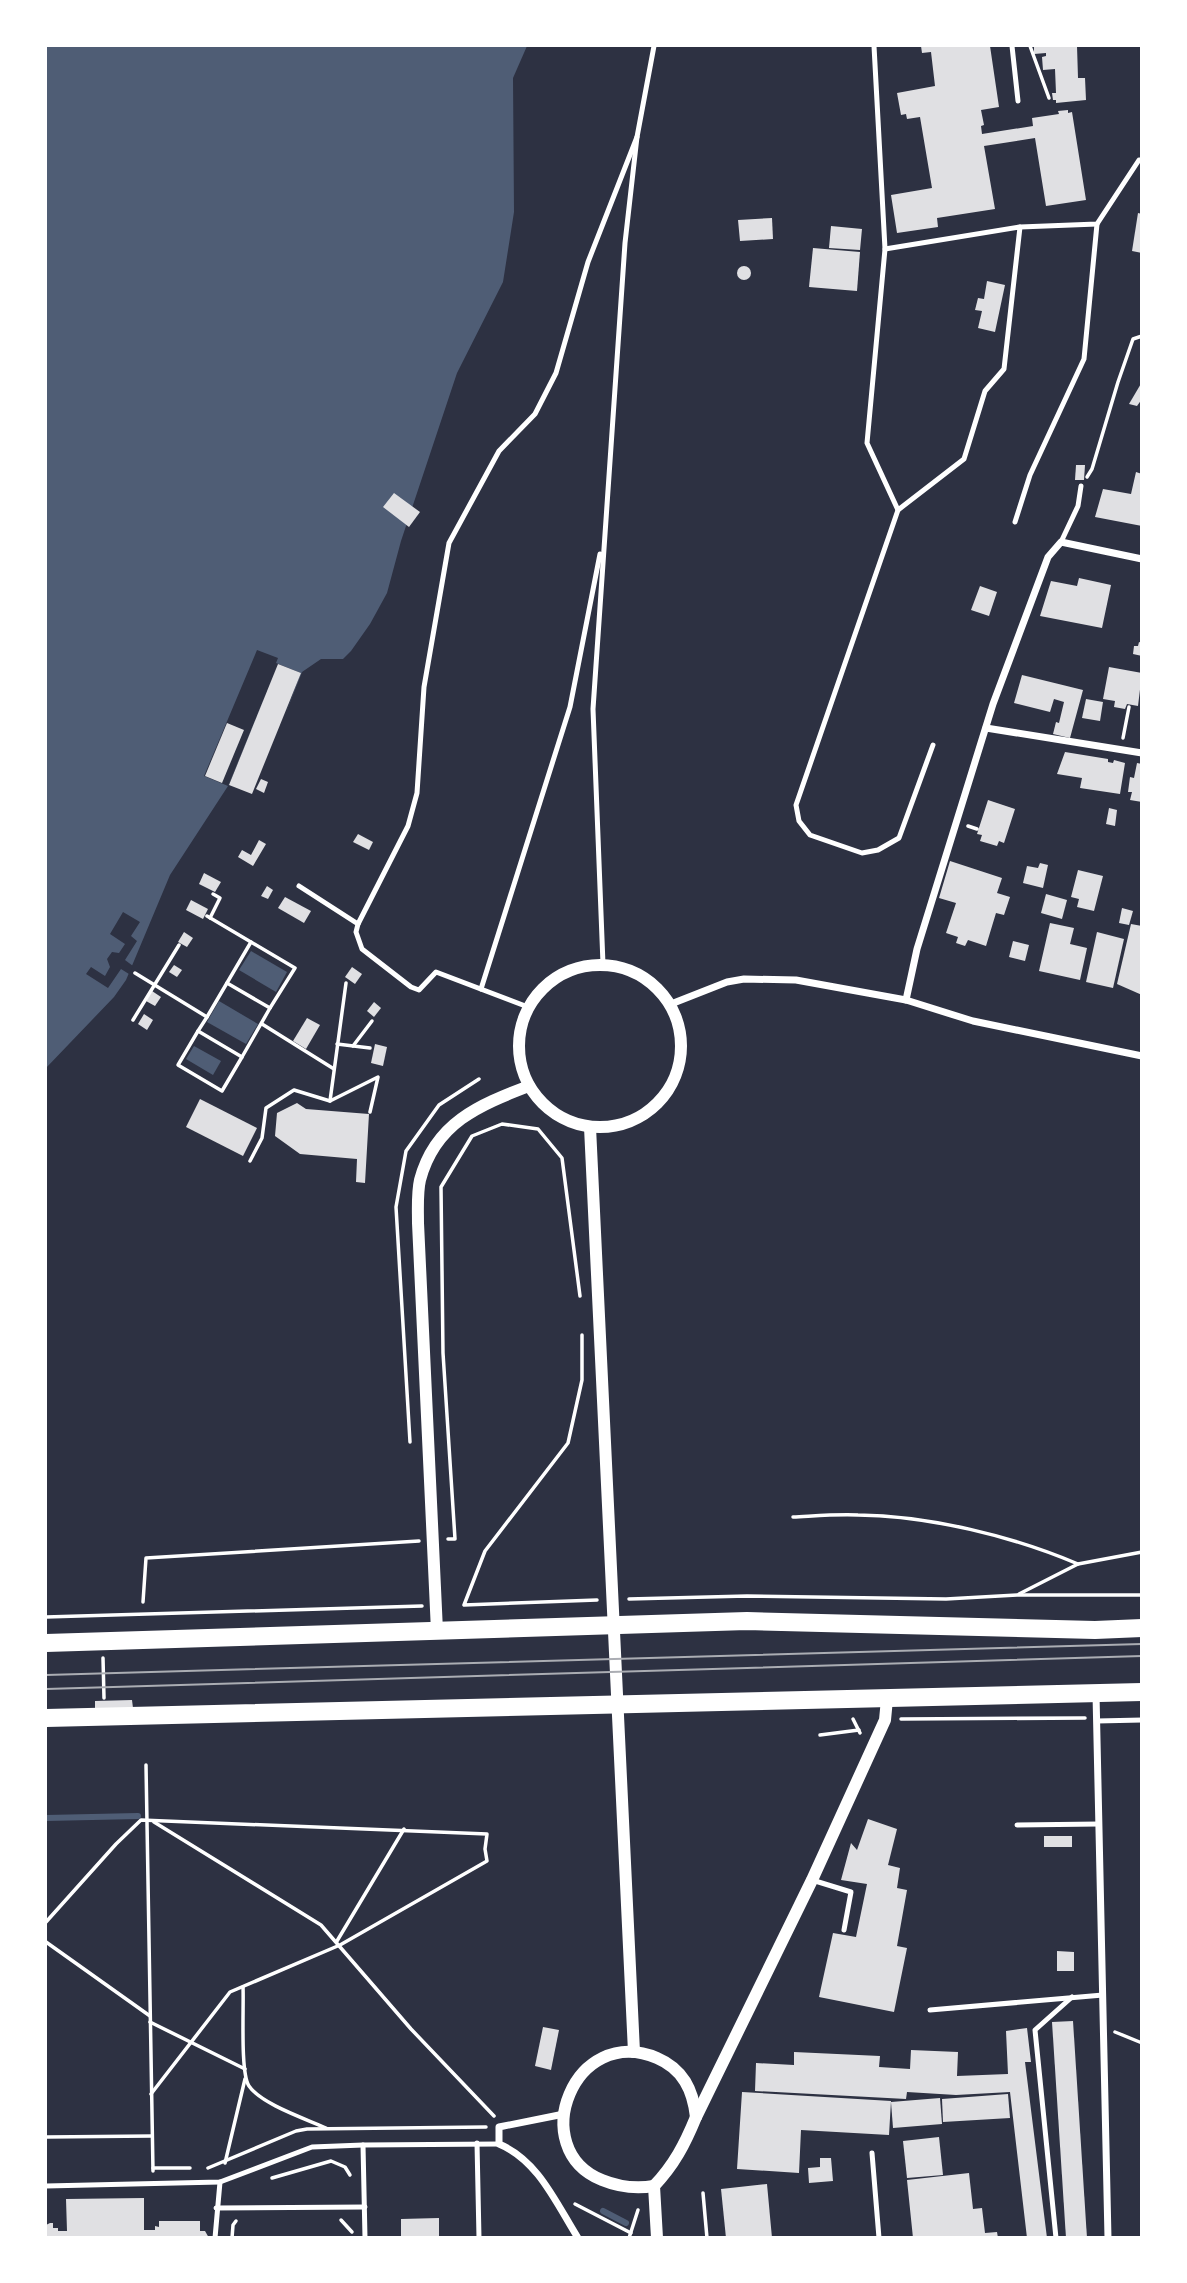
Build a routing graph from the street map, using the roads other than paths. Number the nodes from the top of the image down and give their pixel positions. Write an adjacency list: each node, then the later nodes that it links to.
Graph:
1 (654, 46): 5 (lane)
2 (874, 46): 9 (lane)
3 (1012, 46): 4 (lane)
4 (1018, 102)
5 (637, 137): 13 (lane); 20 (lane)
6 (1142, 160): 7 (lane)
7 (1097, 224): 8 (lane); 12 (lane)
8 (1020, 227): 9 (lane); 11 (lane)
9 (885, 249): 11 (lane)
10 (1081, 486): 14 (lane)
11 (898, 510): 17 (lane)
12 (1015, 522)
13 (605, 531): 21 (lane); 22 (lane)
14 (1061, 542): 15 (street); 16 (street)
15 (1142, 559)
16 (986, 728): 18 (street); 23 (street)
17 (933, 745)
18 (1142, 753)
19 (299, 886): 20 (lane)
20 (358, 924): 22 (lane)
21 (603, 964): 24 (street); 25 (street)
22 (481, 989): 25 (lane)
23 (906, 1000): 24 (street); 26 (street)
24 (671, 1004): 28 (street)
25 (528, 1007): 27 (street)
26 (1142, 1056)
27 (529, 1086): 28 (street); 30 (street)
28 (590, 1127): 45 (street)
29 (1142, 1628): 30 (main road)
30 (437, 1631): 31 (main road)
31 (46, 1643)
32 (1142, 1692): 33 (main road)
33 (1096, 1694): 34 (main road); 37 (street)
34 (887, 1699): 35 (main road); 40 (street)
35 (46, 1718)
36 (1142, 1720): 37 (lane)
37 (1097, 1721): 38 (street)
38 (1099, 1824): 39 (lane); 42 (street)
39 (1017, 1825)
40 (812, 1880): 41 (lane); 47 (street)
41 (844, 1930)
42 (1103, 1994): 43 (lane); 64 (street)
43 (1072, 1997): 44 (lane); 63 (lane)
44 (930, 2010)
45 (634, 2052): 46 (street); 47 (street)
46 (564, 2114): 49 (street); 54 (street)
47 (696, 2117): 54 (street)
48 (477, 2143): 49 (lane); 50 (lane); 59 (lane)
49 (499, 2144): 60 (street)
50 (363, 2145): 52 (lane); 55 (lane)
51 (872, 2153): 62 (lane)
52 (220, 2182): 53 (lane); 56 (lane)
53 (46, 2186)
54 (654, 2186): 61 (street)
55 (365, 2207): 56 (lane); 58 (lane)
56 (216, 2208): 57 (lane)
57 (215, 2238)
58 (365, 2238)
59 (480, 2238)
60 (578, 2238)
61 (657, 2238)
62 (878, 2238)
63 (1056, 2238)
64 (1108, 2238)

